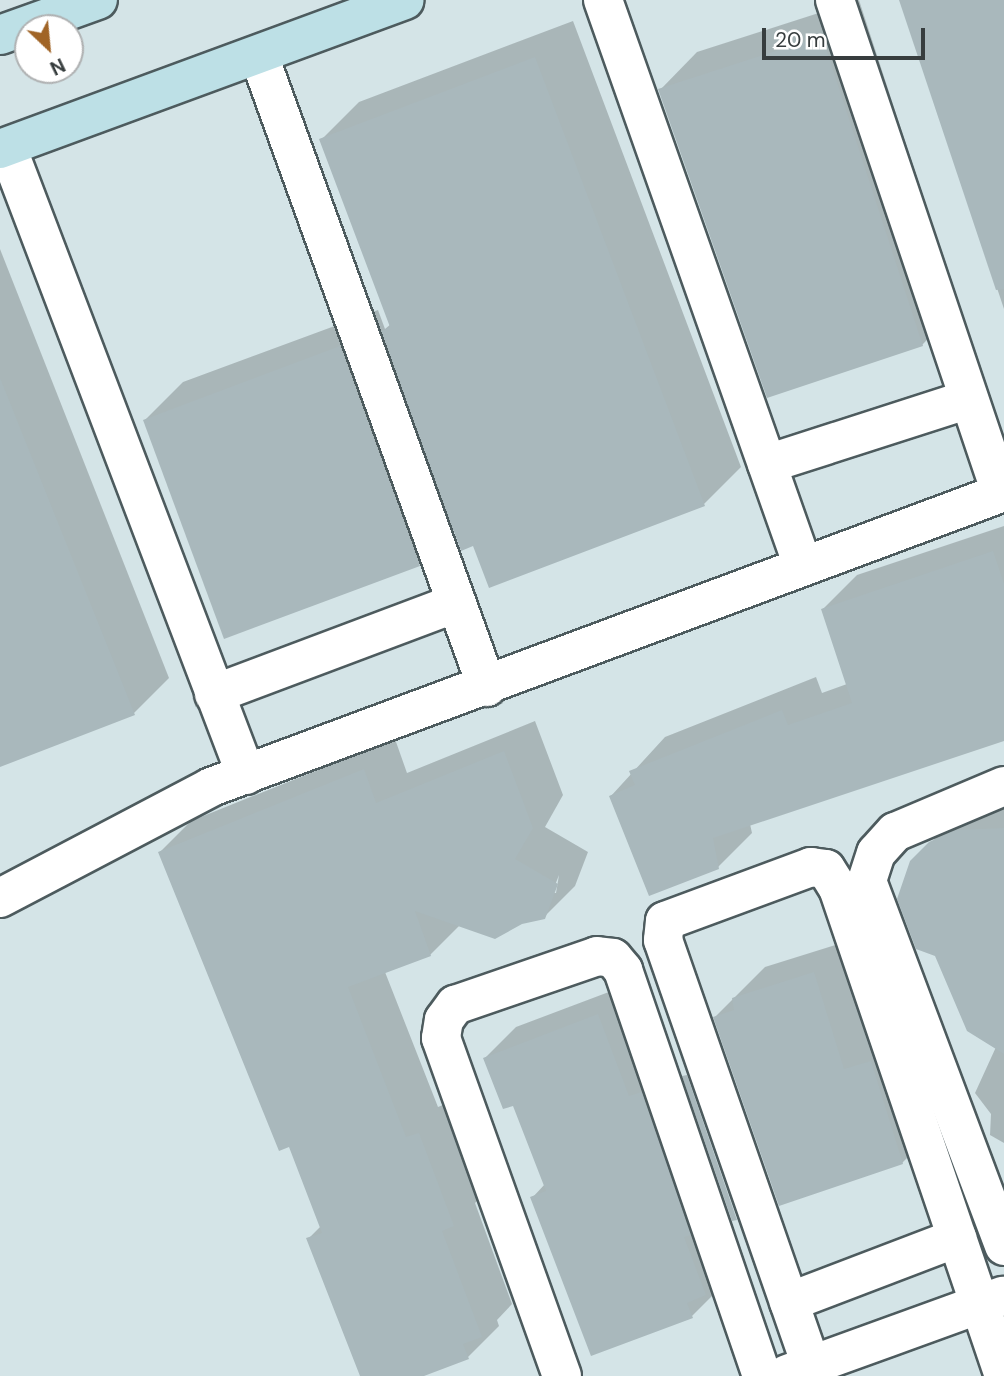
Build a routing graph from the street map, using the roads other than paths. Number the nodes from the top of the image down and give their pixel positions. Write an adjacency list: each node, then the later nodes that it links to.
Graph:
1 (98, 0): 5 (main road)
2 (404, 0): 6 (main road)
3 (603, 0): 9 (street)
4 (835, 0): 8 (street)
5 (0, 35)
6 (259, 56): 7 (main road); 12 (street)
7 (4, 148): 14 (street)
8 (969, 399): 9 (street); 10 (street)
9 (767, 464): 11 (street)
10 (1002, 493): 11 (street)
11 (803, 566): 13 (street)
12 (456, 603): 13 (street); 14 (street)
13 (487, 687): 15 (street)
14 (214, 694): 15 (street)
15 (246, 775): 17 (street)
16 (1004, 786): 19 (street)
17 (0, 898)
18 (957, 1238): 20 (street); 21 (street); 21 (street)
19 (1004, 1246)
20 (991, 1300): 22 (street); 25 (street)
21 (789, 1302): 22 (street)
22 (812, 1370)
23 (562, 1376): 24 (street)
24 (762, 1376)
25 (1004, 1376)

